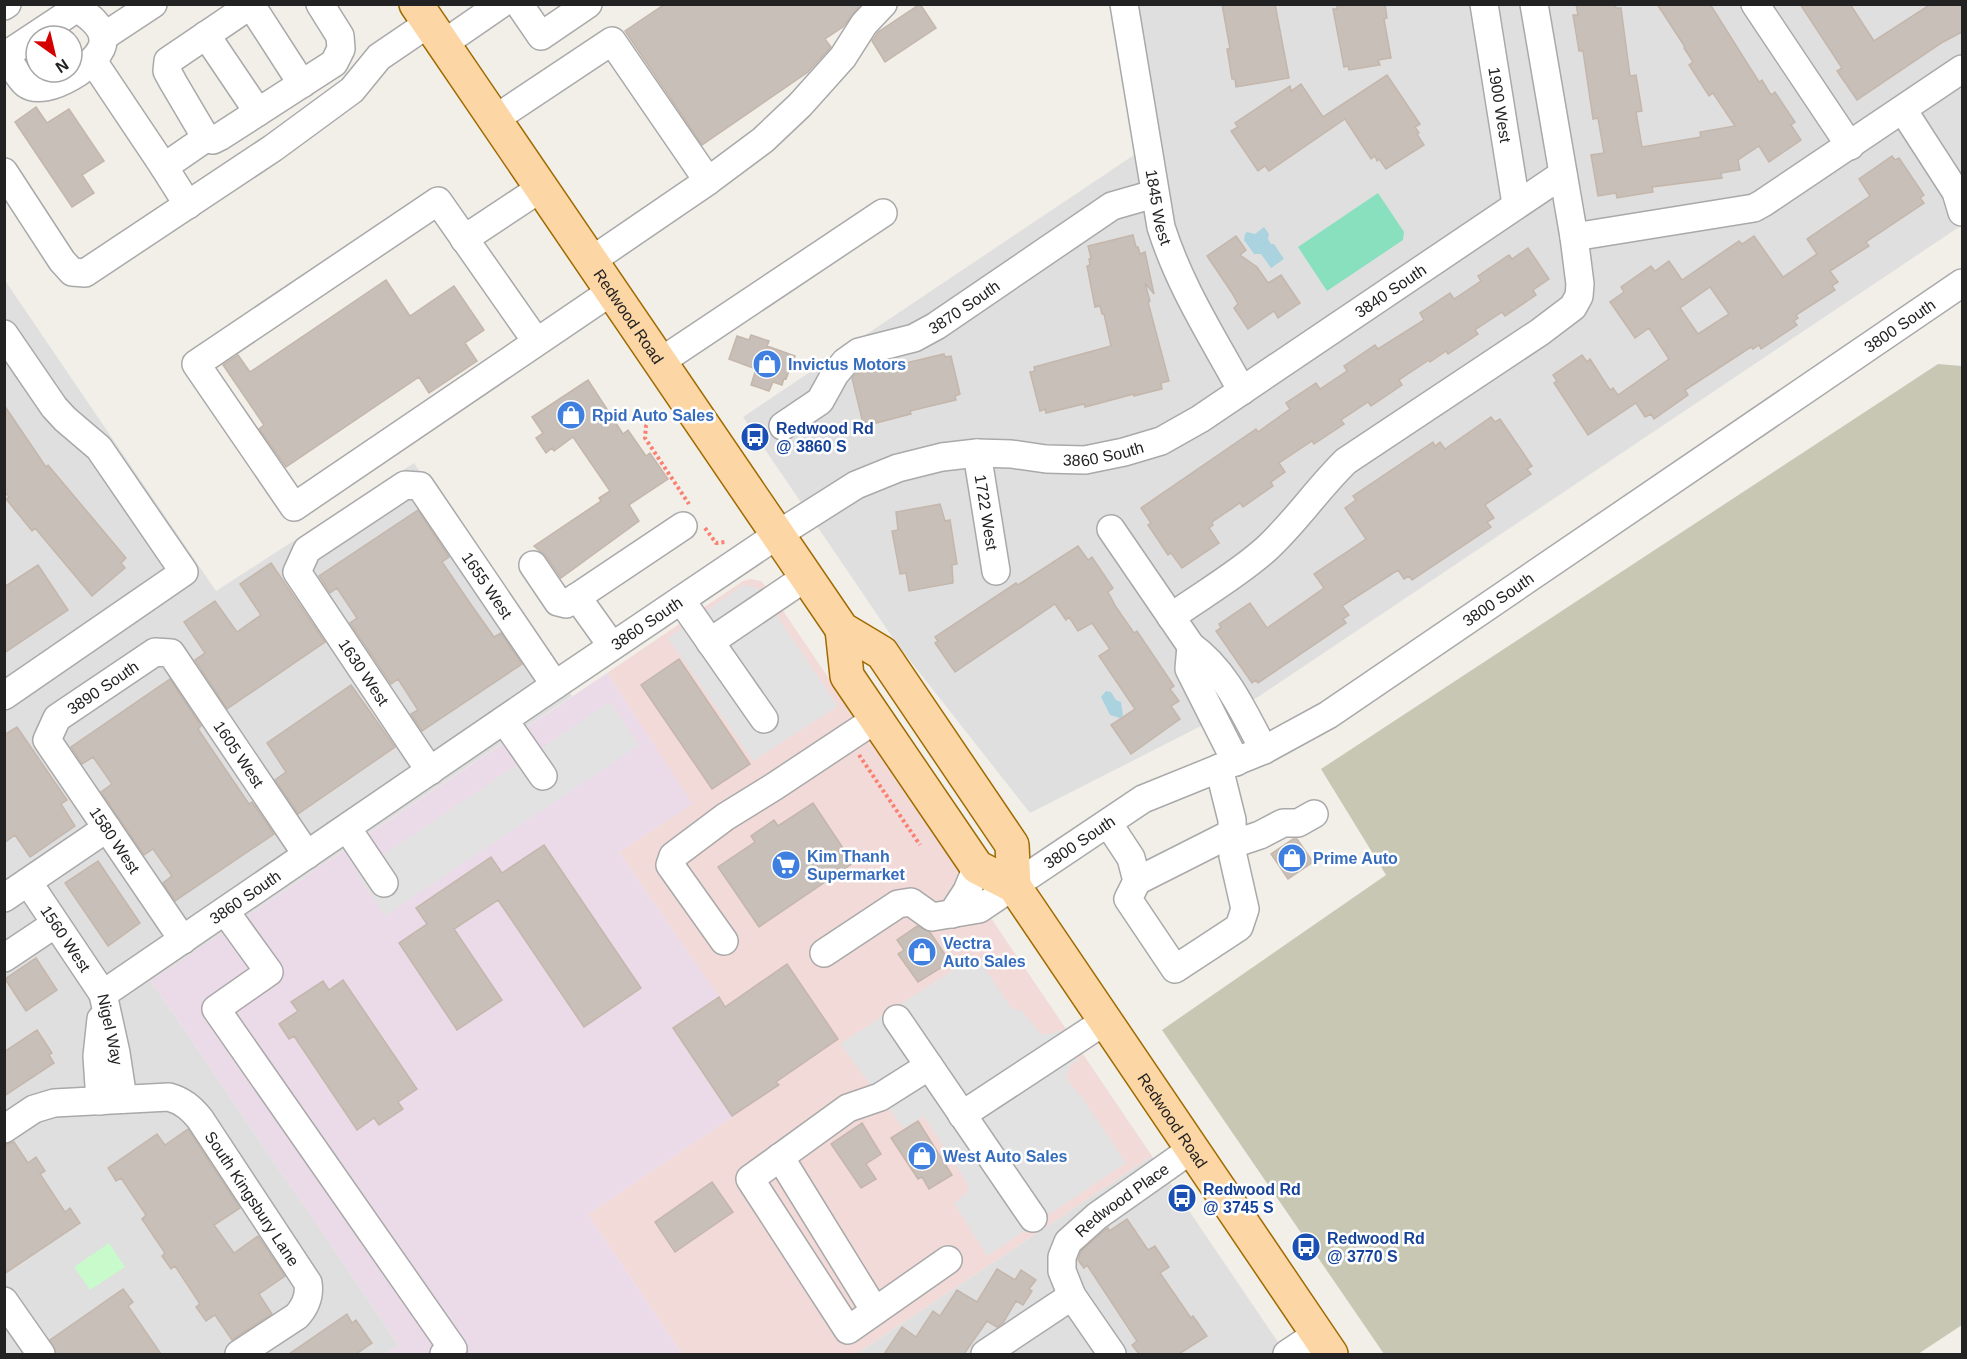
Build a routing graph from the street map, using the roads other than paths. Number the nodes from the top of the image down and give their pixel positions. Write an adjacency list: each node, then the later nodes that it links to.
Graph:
1 (153, 4): 15 (street)
2 (320, 4): 18 (street)
3 (501, 4): 13 (street)
4 (519, 4): 5 (street)
5 (588, 4)
6 (883, 4): 27 (street)
7 (1124, 4): 29 (street, 1845 West)
8 (1484, 4): 30 (street, 1900 West)
9 (1534, 4): 26 (street)
10 (1755, 4): 23 (street)
11 (252, 5): 14 (street); 18 (street)
12 (74, 6): 15 (street); 16 (street)
13 (430, 24): 21 (main road, Redwood Road); 31 (street)
14 (206, 35): 20 (street); 22 (street)
15 (98, 49): 16 (street); 24 (street)
16 (5, 54)
17 (1962, 69): 19 (street)
18 (302, 84): 20 (street)
19 (1903, 110): 23 (street); 32 (street)
20 (258, 112): 22 (street)
21 (495, 119): 27 (street); 28 (main road, Redwood Road)
22 (206, 138): 24 (street)
23 (1850, 146): 34 (street)
24 (164, 166): 31 (street)
25 (4, 172): 31 (street)
26 (1563, 174): 30 (street, 3840 South); 34 (street)
27 (708, 181): 36 (street)
28 (541, 188): 35 (street); 36 (main road, Redwood Road)
29 (1154, 194): 42 (street, 1845 West); 43 (street, 3870 South)
30 (1527, 197): 42 (street, 3840 South)
31 (188, 205)
32 (1962, 212)
33 (883, 213): 41 (street)
34 (1574, 237): 54 (street)
35 (464, 239): 40 (street); 40 (street)
36 (591, 261): 38 (main road, Redwood Road)
37 (1962, 283): 66 (street, 3800 South)
38 (612, 291): 40 (street); 41 (main road, Redwood Road)
39 (4, 334): 61 (street)
40 (536, 341)
41 (660, 362): 47 (main road, Redwood Road)
42 (1242, 391): 44 (street, 3860 South)
43 (783, 426)
44 (977, 453): 47 (street, 3860 South); 49 (street, 1722 West)
45 (692, 519): 52 (street)
46 (1111, 529): 54 (street)
47 (777, 535): 51 (main road, Redwood Road); 53 (street, 3860 South)
48 (533, 565): 52 (street)
49 (996, 571)
50 (297, 572): 60 (street, 1655 West); 68 (street, 1630 West)
51 (806, 577): 55 (main road, Redwood Road); 56 (street)
52 (577, 597): 58 (street)
53 (681, 600): 56 (street); 58 (street, 3860 South)
54 (1171, 617): 57 (street)
55 (842, 629): 62 (main road, Redwood Road); 80 (main road, Redwood Road)
56 (710, 642): 63 (street)
57 (1191, 645): 66 (street); 67 (street)
58 (612, 646): 60 (street, 3860 South)
59 (171, 653): 65 (street, 3890 South); 75 (street, 1605 West)
60 (555, 685): 64 (street, 3860 South)
61 (4, 696)
62 (876, 718): 76 (main road, Redwood Road); 86 (street)
63 (764, 719)
64 (504, 720): 68 (street, 3860 South); 69 (street)
65 (47, 740): 72 (street, 1580 West)
66 (1264, 750): 67 (street, 3800 South)
67 (1228, 765): 71 (street, 3800 South); 74 (street)
68 (430, 771): 73 (street, 3860 South)
69 (543, 776)
70 (1314, 814): 74 (street)
71 (1108, 823): 77 (street); 80 (street, 3800 South)
72 (107, 828): 78 (street); 85 (street, 1580 West)
73 (347, 828): 75 (street, 3860 South); 79 (street)
74 (1232, 838): 77 (street); 77 (street)
75 (307, 855): 82 (street, 3860 South)
76 (977, 867): 80 (main road, Redwood Road); 83 (street)
77 (1137, 881)
78 (28, 882): 81 (street); 84 (street, 1560 West)
79 (384, 883)
80 (1014, 886): 83 (street, 3800 South); 91 (main road, Redwood Road)
81 (4, 898)
82 (225, 910): 85 (street, 3860 South); 106 (street)
83 (952, 914): 87 (street, 3800 South)
84 (56, 924): 88 (street); 89 (street, 1560 West)
85 (183, 940): 89 (street, 3860 South)
86 (723, 941)
87 (824, 953)
88 (4, 958)
89 (103, 994): 93 (street, Nigel Way)
90 (897, 1019): 92 (street)
91 (1105, 1021): 94 (street); 96 (main road, Redwood Road)
92 (929, 1066): 94 (street); 97 (street)
93 (111, 1100): 95 (street); 105 (street, South Kingsbury Lane)
94 (962, 1114): 98 (street)
95 (4, 1129)
96 (1192, 1149): 100 (street, Redwood Place); 103 (main road, Redwood Road)
97 (780, 1157): 102 (street); 102 (street)
98 (1033, 1218)
99 (948, 1260): 102 (street)
100 (1072, 1296): 107 (street); 108 (street, Redwood Place)
101 (4, 1301): 104 (street)
102 (875, 1311)
103 (1324, 1344): 109 (street)
104 (41, 1354)
105 (239, 1354)
106 (444, 1354)
107 (985, 1354)
108 (1112, 1354)
109 (1287, 1354)

